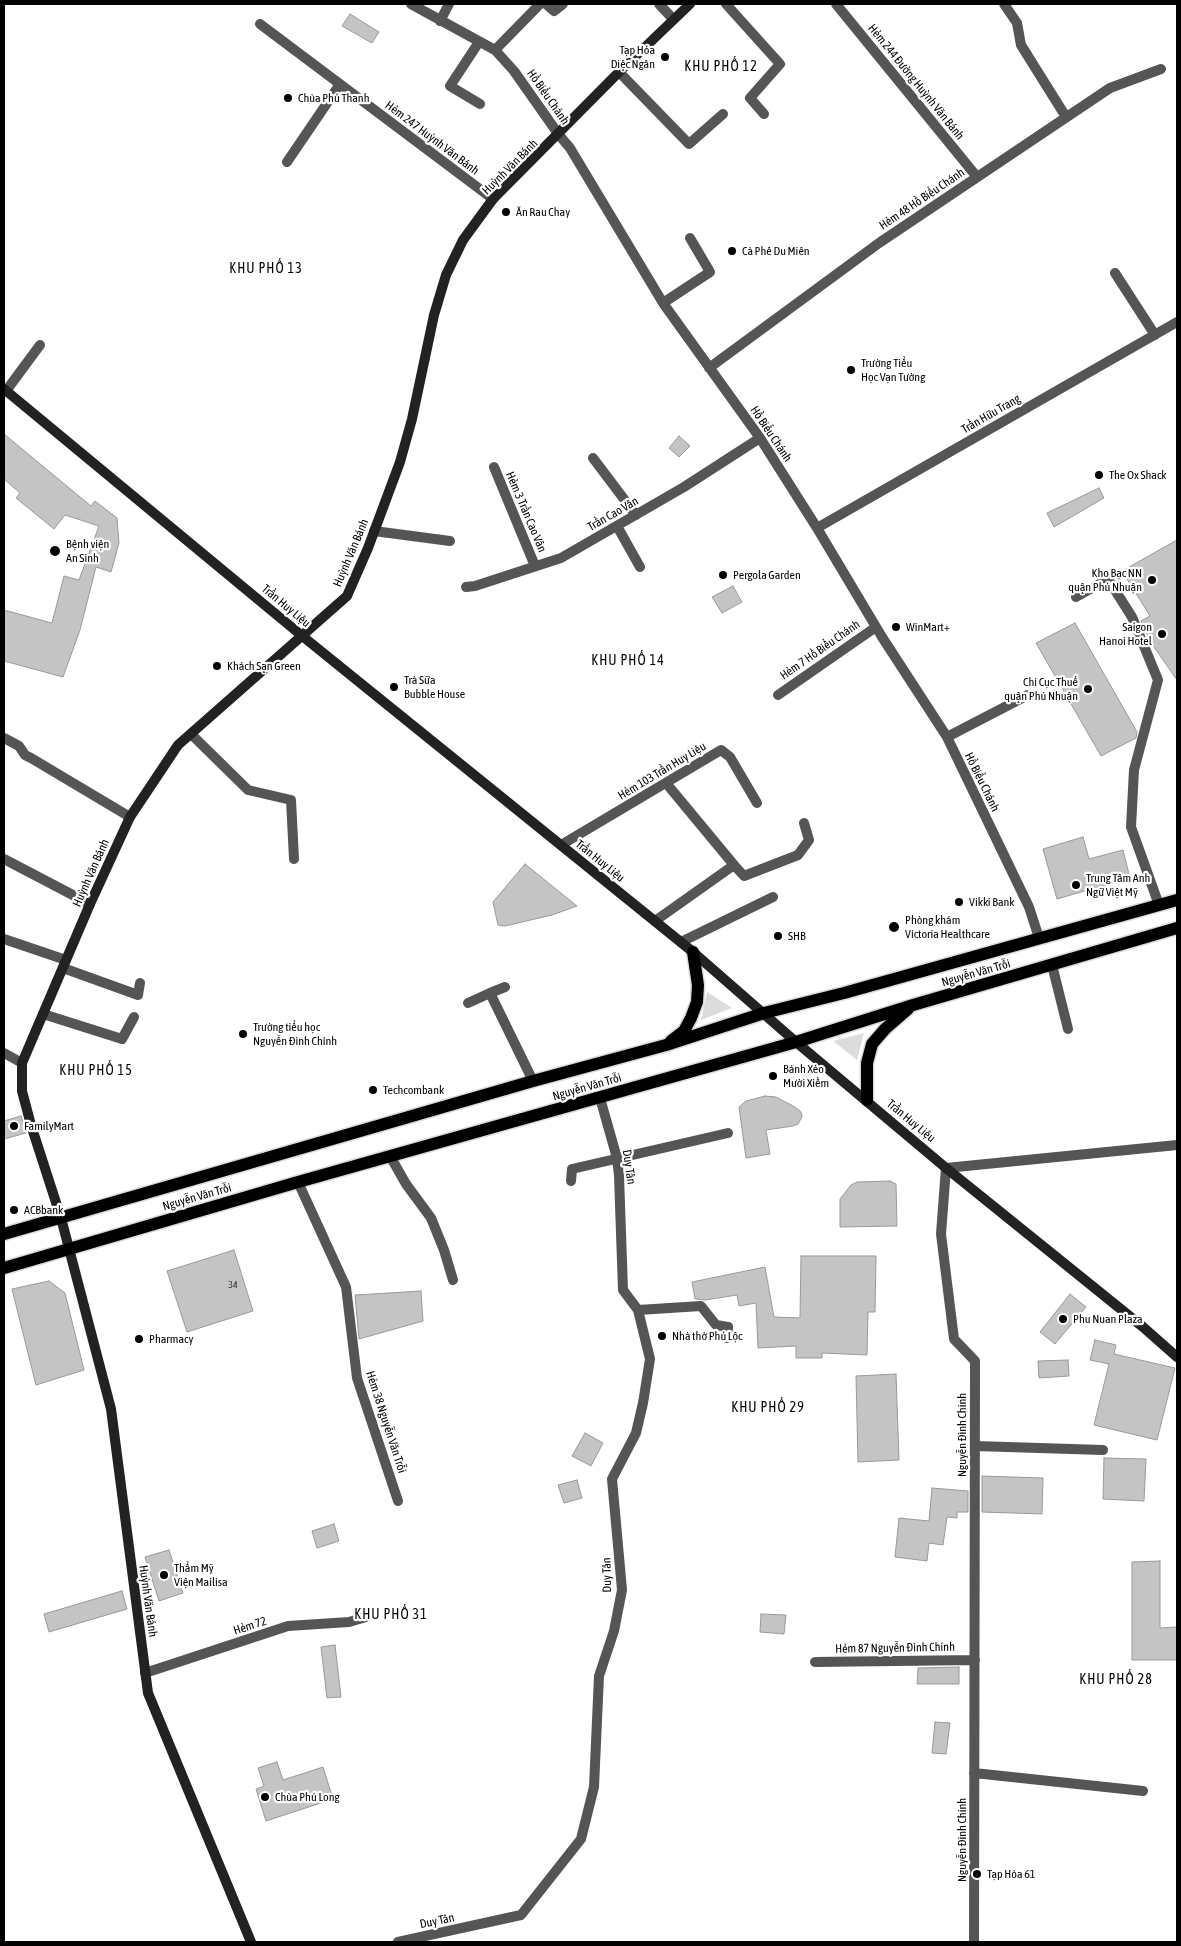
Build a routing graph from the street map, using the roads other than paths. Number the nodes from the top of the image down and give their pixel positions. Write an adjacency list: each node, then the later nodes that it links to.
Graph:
1 (411, 4): 12 (street, Hồ Biểu Chánh)
2 (450, 4): 12 (street)
3 (540, 4): 15 (street)
4 (546, 4): 5 (street)
5 (563, 4)
6 (659, 4): 11 (street)
7 (690, 4): 11 (street, Huỳnh Văn Bánh)
8 (726, 4): 21 (street)
9 (836, 4): 25 (street, Hẻm 244 Đường Huỳnh Văn Bánh)
10 (1004, 4): 22 (street)
11 (673, 19): 17 (street, Huỳnh Văn Bánh)
12 (440, 21): 14 (street, Hồ Biểu Chánh)
13 (260, 24): 18 (street, Hẻm 247 Huỳnh Văn Bánh)
14 (479, 42): 15 (street, Hồ Biểu Chánh); 19 (street)
15 (495, 50): 23 (street, Hồ Biểu Chánh)
16 (1161, 69): 22 (street, Hẻm 48 Hồ Biểu Chánh)
17 (619, 72): 20 (street); 23 (street, Huỳnh Văn Bánh)
18 (340, 84): 24 (street); 26 (street, Hẻm 247 Huỳnh Văn Bánh)
19 (480, 104)
20 (723, 114)
21 (764, 114)
22 (1066, 117): 25 (street, Hẻm 48 Hồ Biểu Chánh)
23 (559, 135): 26 (street, Huỳnh Văn Bánh); 29 (street, Hồ Biểu Chánh)
24 (287, 162)
25 (977, 177): 33 (street, Hẻm 48 Hồ Biểu Chánh)
26 (493, 199): 41 (street, Huỳnh Văn Bánh)
27 (690, 238): 29 (street)
28 (1115, 273): 31 (street)
29 (663, 303): 33 (street, Hồ Biểu Chánh)
30 (1177, 322): 31 (street, Trần Hữu Trang)
31 (1155, 335): 40 (street, Trần Hữu Trang)
32 (40, 345): 34 (street)
33 (709, 368): 35 (street, Hồ Biểu Chánh)
34 (5, 390): 48 (street, Trần Huy Liệu)
35 (760, 438): 38 (street, Trần Cao Vân); 40 (street, Hồ Biểu Chánh)
36 (592, 458): 38 (street)
37 (494, 467): 43 (street, Hẻm 3 Trần Cao Vân)
38 (636, 515): 39 (street, Trần Cao Vân)
39 (617, 526): 43 (street, Trần Cao Vân); 44 (street)
40 (817, 528): 47 (street, Hồ Biểu Chánh)
41 (374, 531): 42 (street); 48 (street, Huỳnh Văn Bánh)
42 (450, 540)
43 (535, 566): 45 (street, Trần Cao Vân)
44 (640, 567)
45 (466, 587)
46 (1076, 597): 65 (street)
47 (876, 627): 49 (street, Hẻm 7 Hồ Biểu Chánh); 53 (street, Hồ Biểu Chánh)
48 (300, 635): 51 (street, Huỳnh Văn Bánh); 58 (street, Trần Huy Liệu)
49 (778, 695)
50 (1028, 695): 53 (street)
51 (191, 734): 56 (street, Huỳnh Văn Bánh); 60 (street)
52 (4, 738): 56 (street)
53 (947, 738): 68 (street, Hồ Biểu Chánh)
54 (666, 782): 55 (street, Hẻm 103 Trần Huy Liệu); 58 (street, Hẻm 103 Trần Huy Liệu); 61 (street)
55 (756, 803)
56 (130, 816): 64 (street, Huỳnh Văn Bánh)
57 (804, 823): 61 (street)
58 (561, 845): 66 (street, Trần Huy Liệu)
59 (4, 859): 64 (street)
60 (294, 859)
61 (734, 865): 66 (street)
62 (773, 897): 70 (street)
63 (1177, 900): 65 (main road, Nguyễn Văn Trỗi)
64 (90, 904): 72 (street, Huỳnh Văn Bánh)
65 (1159, 905): 68 (main road, Nguyễn Văn Trỗi)
66 (654, 921): 70 (street, Trần Huy Liệu)
67 (1177, 928): 73 (main road, Nguyễn Văn Trỗi)
68 (1039, 938): 79 (main road, Nguyễn Văn Trỗi)
69 (4, 939): 72 (street)
70 (681, 942): 71 (street, Trần Huy Liệu)
71 (694, 952): 79 (street, Trần Huy Liệu); 84 (main road)
72 (65, 964): 74 (street); 80 (street, Huỳnh Văn Bánh)
73 (1052, 965): 78 (main road, Nguyễn Văn Trỗi); 82 (street)
74 (140, 983)
75 (505, 987): 76 (street)
76 (490, 993): 77 (street); 87 (street)
77 (468, 1003)
78 (913, 1005): 83 (main road, Nguyễn Văn Trỗi); 89 (main road)
79 (764, 1013): 83 (street, Trần Huy Liệu); 84 (main road, Nguyễn Văn Trỗi)
80 (43, 1014): 81 (street); 86 (street, Huỳnh Văn Bánh)
81 (134, 1017)
82 (1068, 1029)
83 (796, 1042): 88 (main road, Nguyễn Văn Trỗi); 89 (street, Trần Huy Liệu)
84 (666, 1045): 87 (main road, Nguyễn Văn Trỗi)
85 (4, 1053): 86 (street)
86 (22, 1063): 97 (street, Huỳnh Văn Bánh)
87 (533, 1082): 97 (main road, Nguyễn Văn Trỗi)
88 (600, 1098): 92 (main road, Nguyễn Văn Trỗi); 93 (street, Duy Tân)
89 (867, 1100): 94 (street, Trần Huy Liệu)
90 (728, 1133): 93 (street)
91 (1177, 1145): 94 (street)
92 (390, 1156): 96 (main road, Nguyễn Văn Trỗi); 101 (street)
93 (617, 1158): 95 (street); 102 (street, Duy Tân)
94 (946, 1168): 104 (street, Trần Huy Liệu); 105 (street, Nguyễn Đình Chính)
95 (571, 1181)
96 (298, 1182): 99 (main road, Nguyễn Văn Trỗi); 107 (street, Hẻm 38 Nguyễn Văn Trỗi)
97 (61, 1218): 98 (main road, Nguyễn Văn Trỗi); 99 (street, Huỳnh Văn Bánh)
98 (4, 1234)
99 (69, 1249): 100 (main road, Nguyễn Văn Trỗi); 111 (street, Huỳnh Văn Bánh)
100 (4, 1268)
101 (452, 1280)
102 (638, 1310): 103 (street); 115 (street, Duy Tân)
103 (728, 1338)
104 (1177, 1357)
105 (975, 1446): 106 (street); 109 (street, Nguyễn Đình Chính)
106 (1103, 1450)
107 (398, 1501)
108 (366, 1617): 111 (street, Hẻm 72)
109 (975, 1660): 110 (street, Hẻm 87 Nguyễn Đình Chính); 112 (street, Nguyễn Đình Chính)
110 (815, 1662)
111 (145, 1673): 114 (street, Huỳnh Văn Bánh)
112 (974, 1773): 113 (street); 116 (street, Nguyễn Đình Chính)
113 (1143, 1791)
114 (251, 1942)
115 (398, 1942)
116 (974, 1942)

